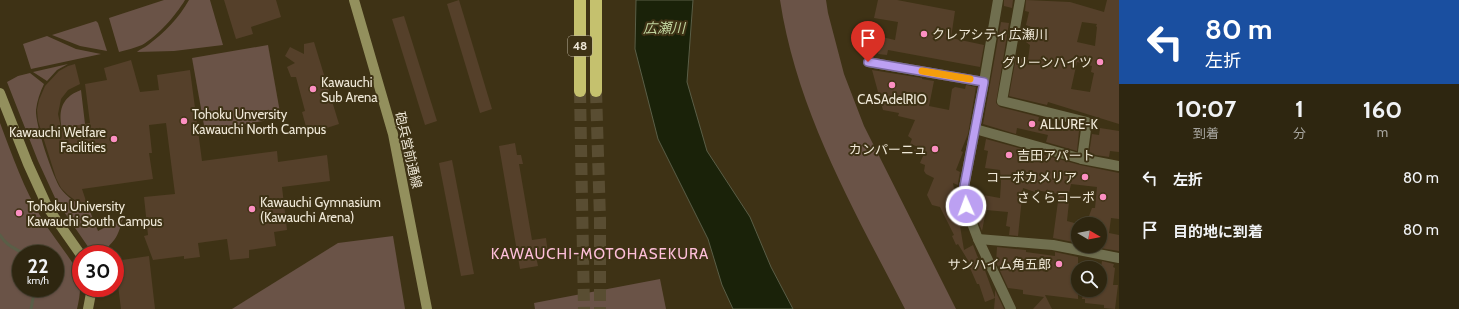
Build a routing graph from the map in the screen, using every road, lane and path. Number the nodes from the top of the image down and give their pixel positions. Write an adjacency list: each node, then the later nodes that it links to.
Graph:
1 (354, 0): 19 (street, 砲兵営前通線)
2 (580, 0): 8 (highway, 48)
3 (596, 0): 9 (highway, 48)
4 (998, 0): 7 (street)
5 (1020, 0): 12 (street)
6 (868, 62): 7 (street)
7 (984, 82): 11 (street)
8 (580, 91)
9 (596, 91)
10 (0, 93): 15 (street)
11 (975, 129): 12 (street); 14 (street)
12 (1082, 159): 13 (street)
13 (1119, 166)
14 (978, 238): 16 (street); 20 (street)
15 (74, 245)
16 (1119, 258)
17 (90, 297): 18 (street)
18 (88, 309)
19 (427, 309)
20 (1011, 309)

